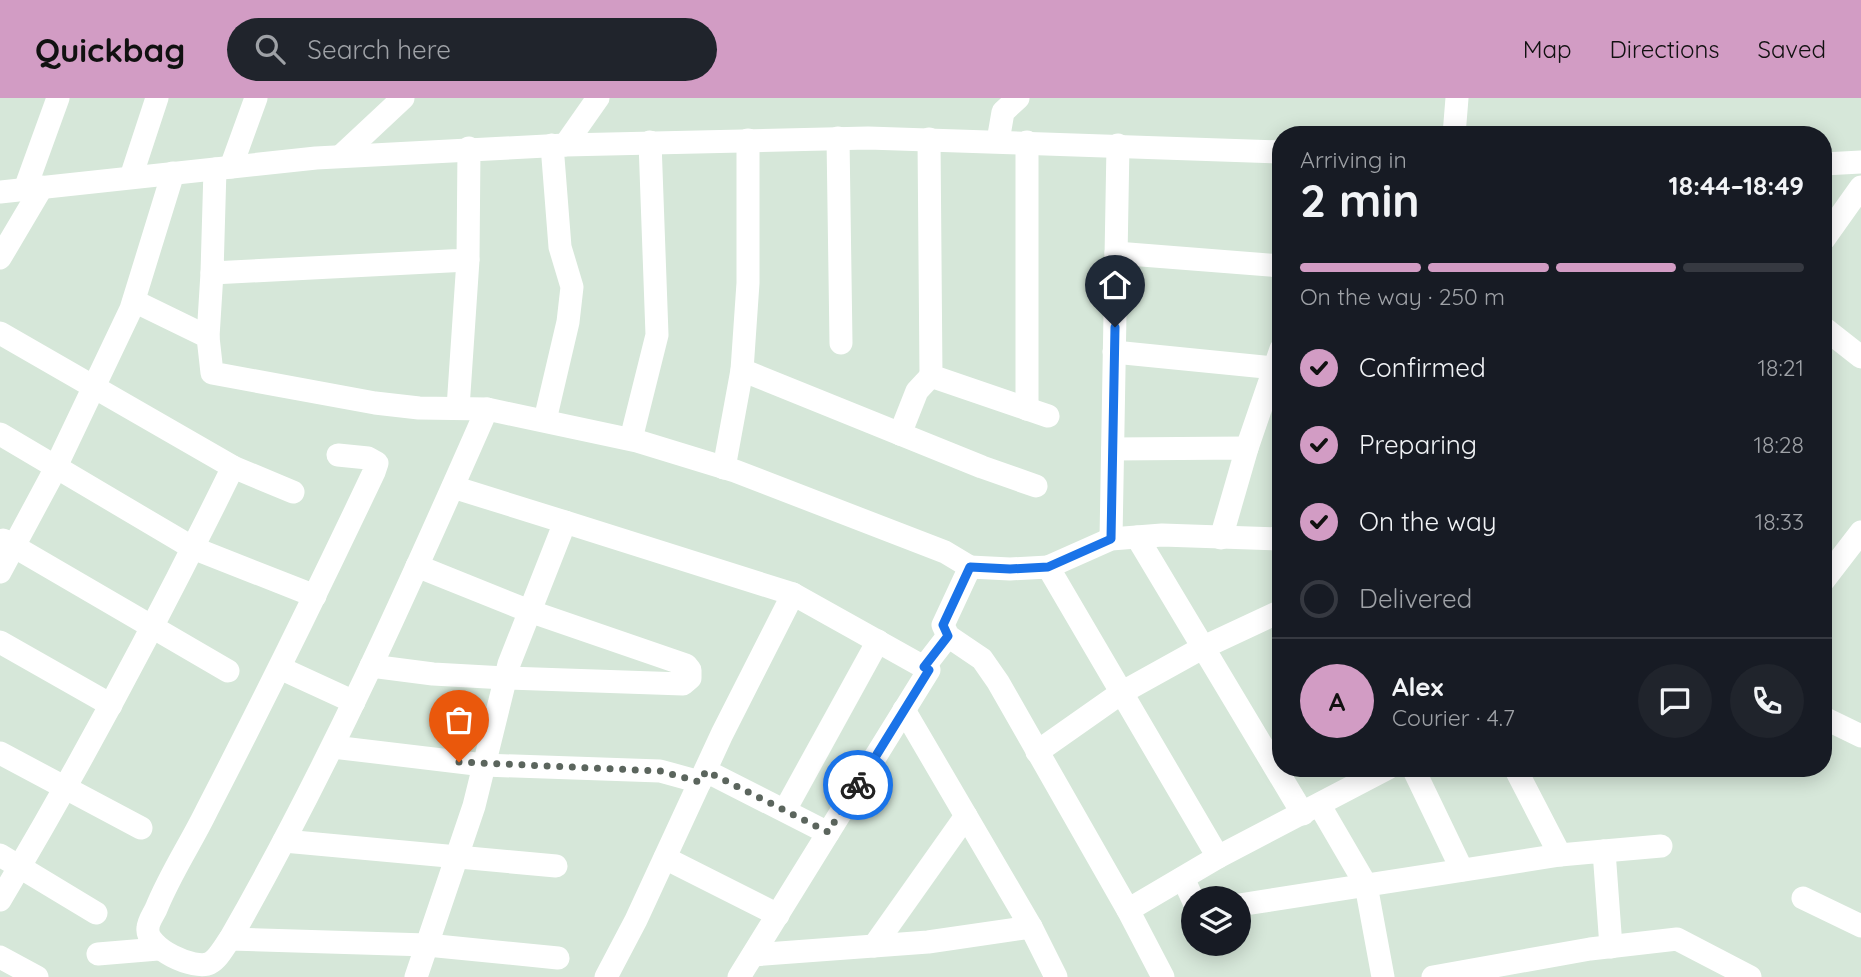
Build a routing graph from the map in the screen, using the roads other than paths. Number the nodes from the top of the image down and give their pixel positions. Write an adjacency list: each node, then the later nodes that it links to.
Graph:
1 (58, 98): 26 (street)
2 (157, 98): 24 (street)
3 (256, 98): 22 (street)
4 (403, 98): 19 (street)
5 (598, 98): 15 (street)
6 (1017, 98): 12 (street)
7 (1457, 98): 8 (street)
8 (1455, 126)
9 (838, 138): 10 (street); 11 (street); 38 (street)
10 (929, 139): 12 (street); 43 (street)
11 (748, 140): 13 (street); 42 (street)
12 (998, 141): 14 (street)
13 (650, 142): 15 (street); 51 (street)
14 (1027, 142): 16 (street); 43 (street)
15 (559, 145): 17 (street); 48 (street)
16 (1118, 145): 18 (street); 29 (street)
17 (469, 148): 19 (street); 31 (street)
18 (1272, 152)
19 (341, 156): 22 (street)
20 (1861, 162): 21 (street)
21 (1832, 164)
22 (223, 168): 23 (street); 33 (street)
23 (173, 173): 24 (street); 34 (street)
24 (131, 177): 26 (street)
25 (1861, 187): 28 (street)
26 (34, 188): 27 (street); 30 (street)
27 (0, 192)
28 (1832, 228)
29 (1116, 253): 32 (street); 39 (street)
30 (0, 258)
31 (468, 260): 33 (street); 46 (street)
32 (1272, 265)
33 (212, 273): 37 (street)
34 (134, 301): 37 (street); 45 (street)
35 (0, 333): 45 (street)
36 (1832, 334): 40 (street)
37 (208, 337): 46 (street)
38 (841, 343)
39 (1114, 352): 41 (street); 53 (street)
40 (1861, 357)
41 (1272, 359)
42 (742, 370): 50 (street); 57 (street)
43 (931, 376): 50 (street)
44 (1272, 376): 52 (street)
45 (95, 385): 55 (street); 56 (street)
46 (458, 408): 47 (street)
47 (487, 409): 48 (street); 59 (street)
48 (545, 420): 51 (street)
49 (0, 434): 55 (street)
50 (900, 434): 58 (street)
51 (631, 439): 57 (street)
52 (1247, 448): 53 (street); 64 (street)
53 (1113, 449): 65 (street)
54 (338, 455): 75 (street)
55 (56, 466): 67 (street); 68 (street)
56 (233, 467): 60 (street); 68 (street)
57 (724, 468): 71 (street)
58 (1036, 486)
59 (453, 487): 61 (street); 70 (street)
60 (293, 492)
61 (565, 522): 74 (street); 76 (street)
62 (1861, 532): 69 (street)
63 (1137, 537): 64 (street); 65 (street); 82 (street)
64 (1221, 538): 66 (street)
65 (1111, 539): 72 (street)
66 (1272, 539)
67 (7, 542): 73 (street); 78 (street)
68 (193, 548): 75 (street); 78 (street)
69 (1832, 562)
70 (417, 566): 76 (street); 83 (street)
71 (970, 567): 72 (street); 79 (street)
72 (1048, 567): 88 (street)
73 (0, 572)
74 (793, 594): 80 (street); 99 (street)
75 (315, 596): 85 (street)
76 (529, 611): 87 (street); 87 (street)
77 (1272, 615): 82 (street)
78 (152, 627): 86 (street); 90 (street)
79 (948, 636): 84 (street); 96 (street)
80 (878, 641): 84 (street); 105 (street)
81 (0, 642): 90 (street)
82 (1204, 647): 88 (street); 95 (street)
83 (371, 667): 87 (street); 89 (street)
84 (924, 667): 91 (street)
85 (281, 668): 89 (street); 136 (street)
86 (228, 671)
87 (505, 678): 98 (street)
88 (1121, 693): 96 (street); 115 (street)
89 (354, 702): 94 (street)
90 (111, 705): 104 (street)
91 (904, 710): 107 (street); 109 (street)
92 (1832, 722): 93 (street)
93 (1861, 736)
94 (333, 747): 98 (street); 110 (street)
95 (1272, 750)
96 (1037, 752): 127 (street)
97 (0, 753): 104 (street)
98 (484, 765): 99 (street); 116 (street)
99 (703, 776): 105 (street); 117 (street)
100 (1290, 777): 106 (street)
101 (1371, 777): 106 (street)
102 (1417, 777): 120 (street)
103 (1520, 777): 114 (street)
104 (65, 789): 108 (street); 119 (street)
105 (785, 810): 109 (street)
106 (1312, 810): 115 (street); 122 (street)
107 (966, 816): 131 (street); 134 (street)
108 (141, 828)
109 (828, 832): 129 (street)
110 (284, 841): 116 (street); 132 (street)
111 (1661, 846): 112 (street)
112 (1604, 851): 114 (street); 135 (street)
113 (0, 855): 119 (street)
114 (1560, 855): 120 (street)
115 (1218, 857): 121 (street)
116 (457, 858): 118 (street); 133 (street)
117 (665, 858): 129 (street); 146 (street)
118 (556, 866)
119 (20, 867): 125 (street); 128 (street)
120 (1462, 870): 122 (street)
121 (1183, 878): 123 (street); 127 (street)
122 (1366, 885): 126 (street); 150 (street)
123 (1187, 886)
124 (1803, 898): 130 (street)
125 (0, 901)
126 (1251, 903)
127 (1128, 910): 149 (street)
128 (96, 913)
129 (778, 915): 138 (street)
130 (1861, 926)
131 (1031, 927): 134 (street); 148 (street)
132 (230, 939): 133 (street); 142 (street)
133 (427, 945): 140 (street); 145 (street)
134 (874, 946): 138 (street)
135 (1611, 947): 141 (street); 143 (street)
136 (158, 949): 137 (street); 142 (street)
137 (97, 954)
138 (753, 955): 147 (street)
139 (0, 957): 144 (street)
140 (558, 958)
141 (1559, 966): 151 (street)
142 (189, 970)
143 (1743, 976)
144 (37, 977)
145 (416, 977)
146 (606, 977)
147 (739, 977)
148 (1056, 977)
149 (1163, 977)
150 (1383, 977)
151 (1433, 977)

